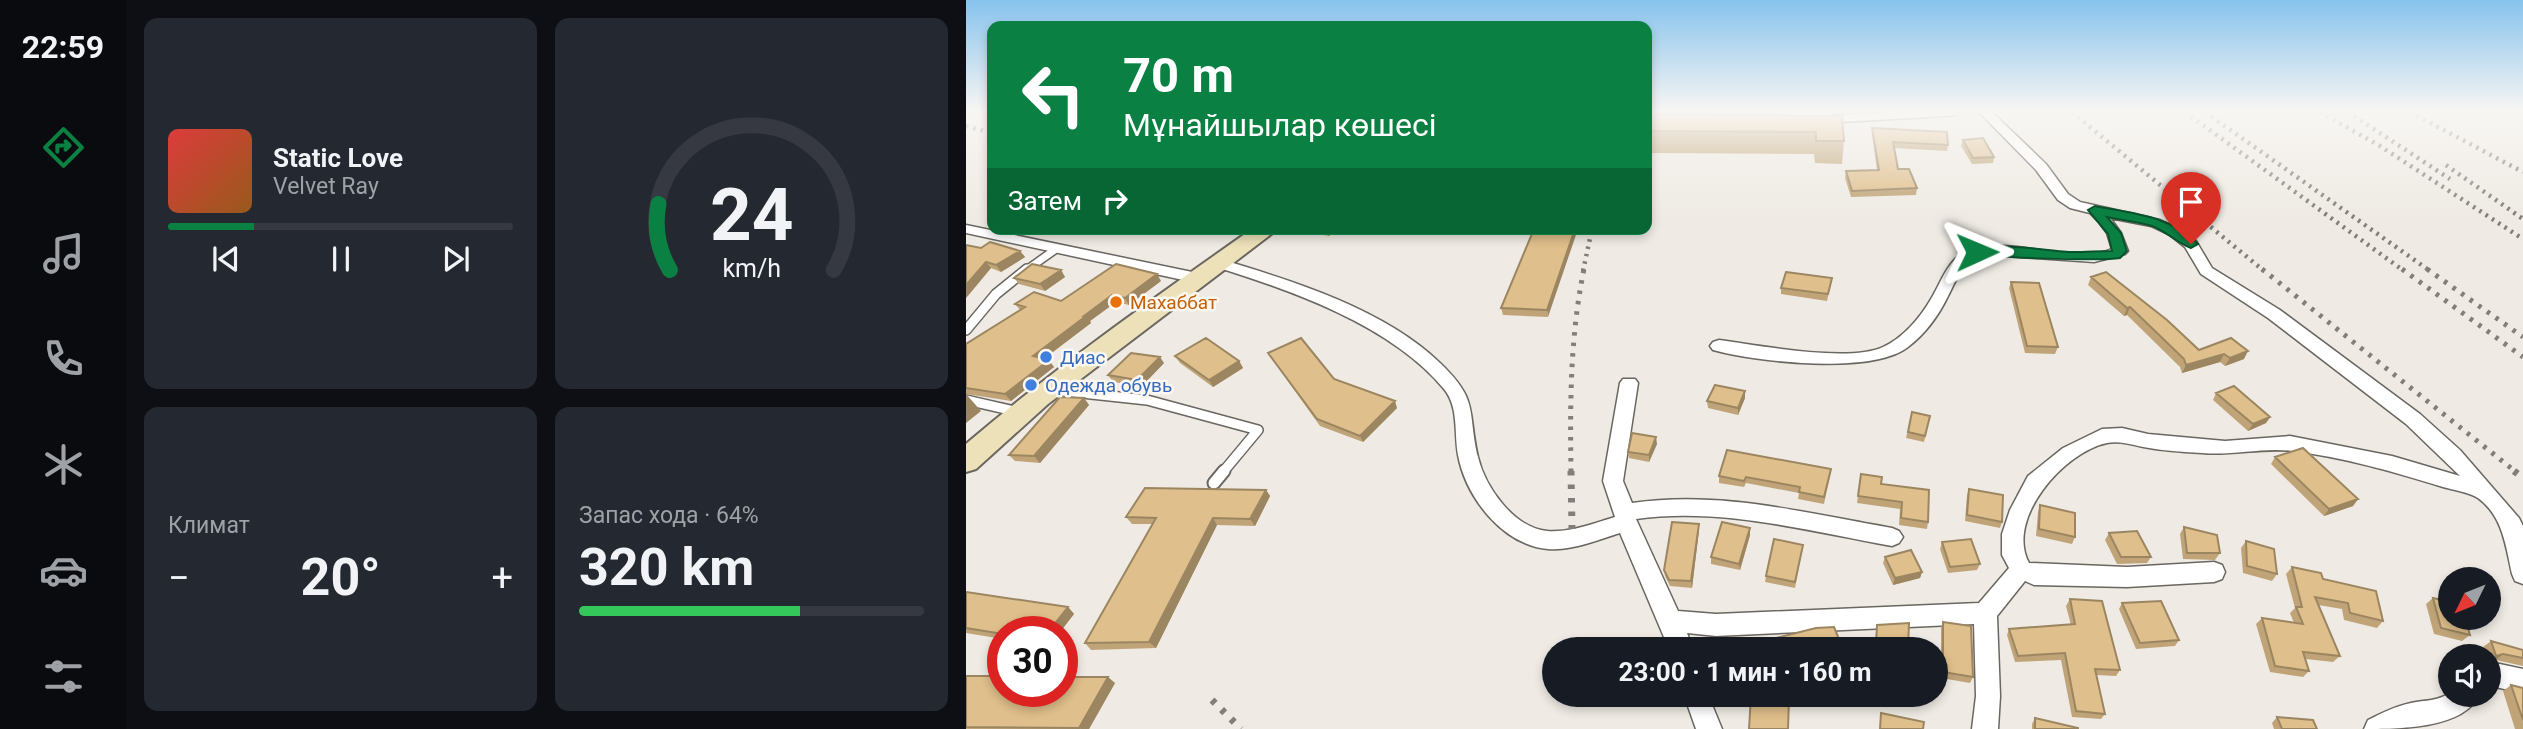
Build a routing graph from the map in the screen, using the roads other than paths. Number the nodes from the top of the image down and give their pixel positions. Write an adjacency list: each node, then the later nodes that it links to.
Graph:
1 (2020, 146): 2 (street)
2 (2099, 214): 10 (street); 17 (street)
3 (966, 229): 4 (street)
4 (987, 234)
5 (993, 235): 7 (street)
6 (1258, 235): 8 (main road)
7 (1056, 249): 8 (street); 9 (lane)
8 (1207, 270): 12 (main road); 18 (street)
9 (966, 330)
10 (1719, 346)
11 (1629, 383): 18 (street)
12 (1049, 389): 14 (main road); 16 (lane)
13 (966, 400): 14 (lane)
14 (1021, 413): 15 (main road)
15 (966, 461)
16 (1214, 483)
17 (2489, 494): 20 (street); 22 (street)
18 (1626, 517): 19 (street); 24 (street)
19 (1892, 537)
20 (2021, 570): 21 (street); 23 (street)
21 (2214, 572)
22 (2523, 574)
23 (1985, 613): 24 (street); 31 (street)
24 (1671, 621): 25 (street)
25 (1677, 637)
26 (2501, 676): 27 (street)
27 (2523, 681)
28 (1701, 707): 30 (street)
29 (2453, 707): 32 (street)
30 (1709, 729)
31 (1984, 729)
32 (2376, 729)

